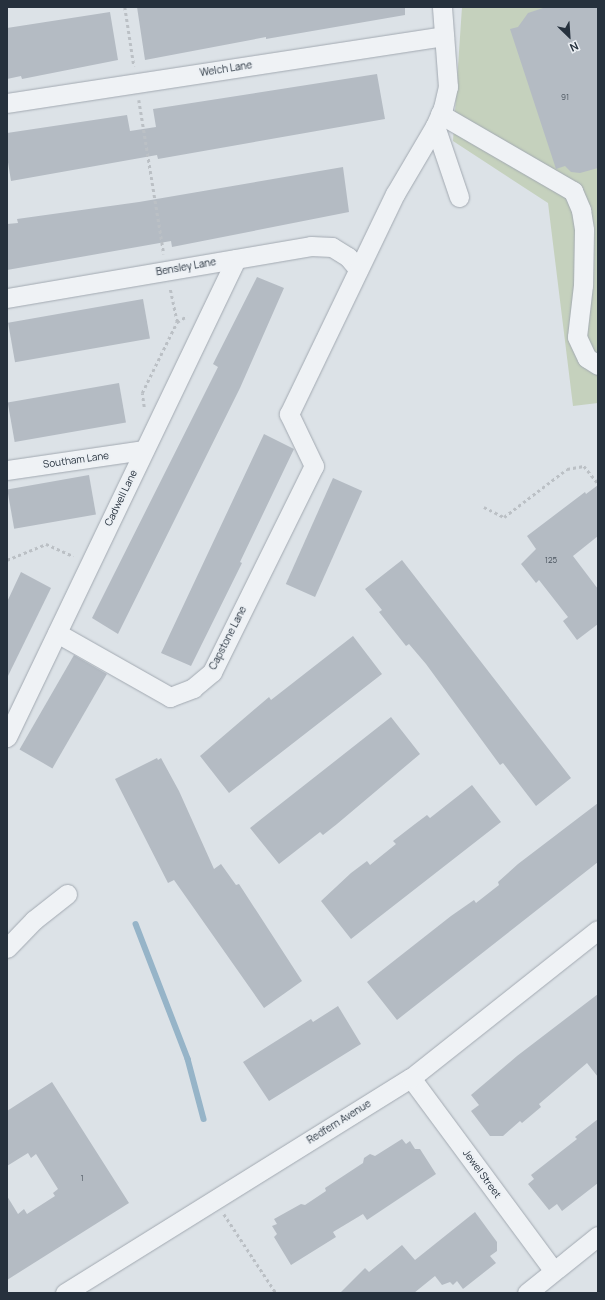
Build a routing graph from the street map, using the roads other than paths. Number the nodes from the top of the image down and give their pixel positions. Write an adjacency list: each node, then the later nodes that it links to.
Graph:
1 (442, 7): 2 (street)
2 (444, 36): 3 (street, Welch Lane); 4 (street)
3 (7, 103)
4 (438, 120): 5 (street); 7 (street); 9 (street)
5 (459, 197)
6 (236, 259): 7 (street, Bensley Lane); 8 (street, Bensley Lane); 10 (street, Cadwell Lane)
7 (358, 269): 12 (street, Capstone Lane)
8 (7, 298)
9 (598, 365)
10 (144, 450): 11 (street, Southam Lane); 12 (street, Cadwell Lane)
11 (7, 470)
12 (57, 633): 13 (street, Cadwell Lane)
13 (13, 711): 14 (street, Cadwell Lane)
14 (7, 737)
15 (67, 894): 17 (street)
16 (598, 930): 18 (street, Redfern Avenue)
17 (7, 948)
18 (411, 1078): 20 (street, Jewel Street); 21 (street, Redfern Avenue)
19 (598, 1236): 20 (street)
20 (553, 1270): 22 (street)
21 (65, 1293)
22 (527, 1293)

